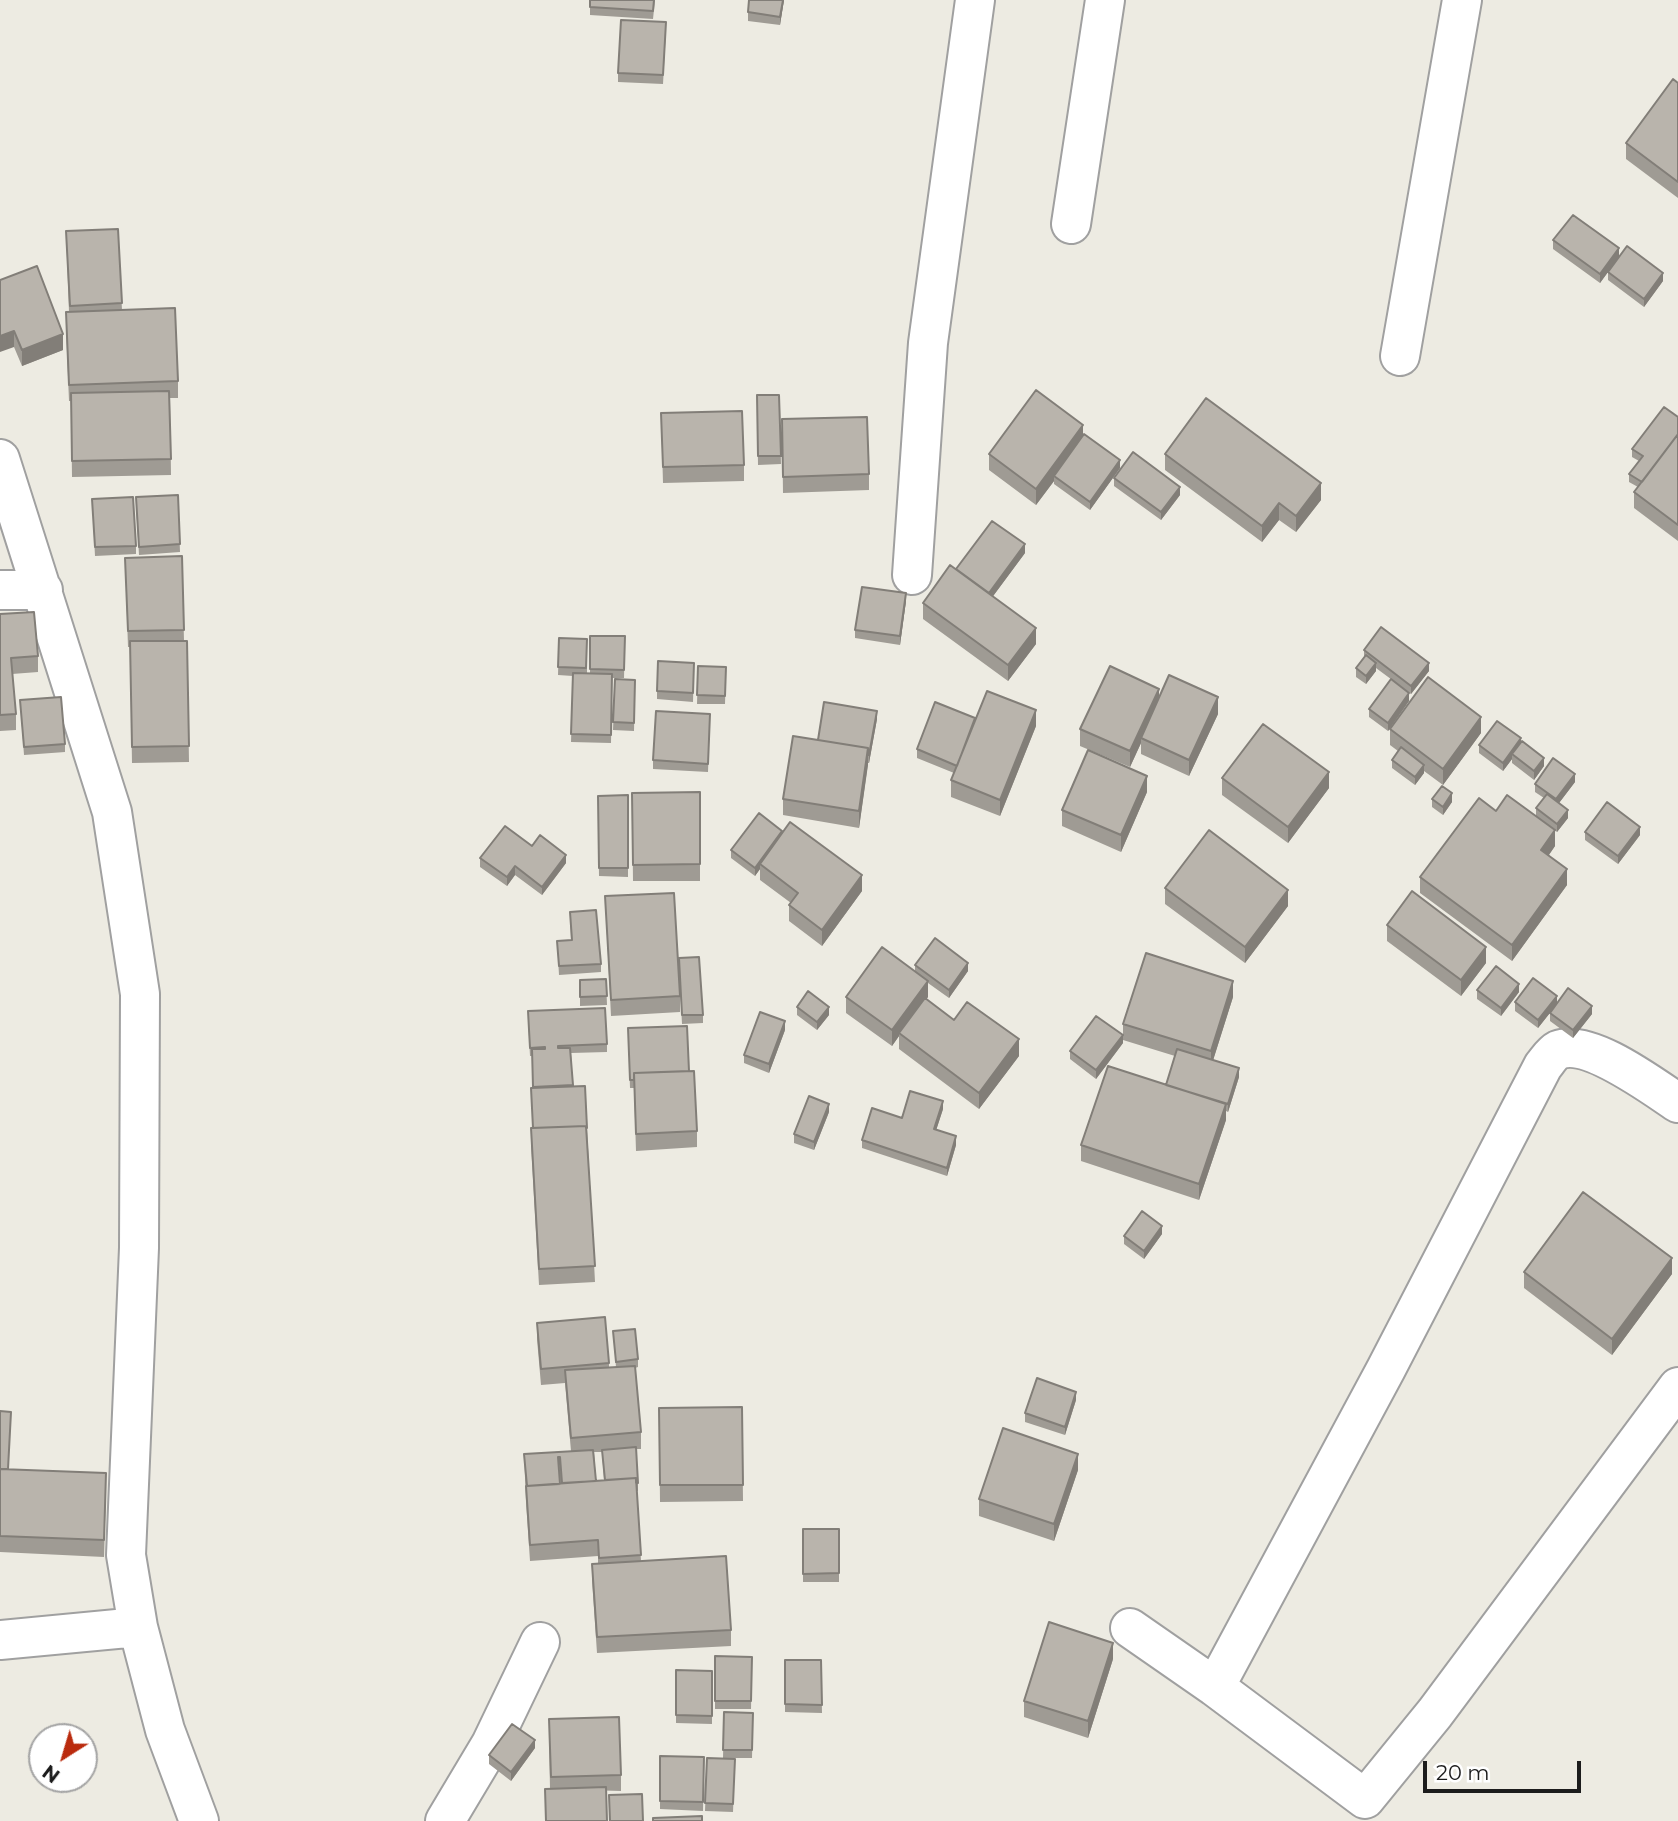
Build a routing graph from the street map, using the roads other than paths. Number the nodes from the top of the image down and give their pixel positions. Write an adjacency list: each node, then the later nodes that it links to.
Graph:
1 (975, 0): 7 (street)
2 (1105, 0): 4 (street)
3 (1462, 0): 5 (street)
4 (1071, 224)
5 (1400, 356)
6 (0, 459): 9 (street)
7 (912, 575)
8 (0, 590): 9 (street)
9 (43, 590): 12 (street)
10 (1678, 1103): 16 (street)
11 (1678, 1387): 17 (street)
12 (138, 1627): 14 (street); 18 (street)
13 (1130, 1628): 16 (street)
14 (0, 1640)
15 (540, 1642): 19 (street)
16 (1215, 1687): 17 (street)
17 (1357, 1810)
18 (199, 1821)
19 (445, 1821)

